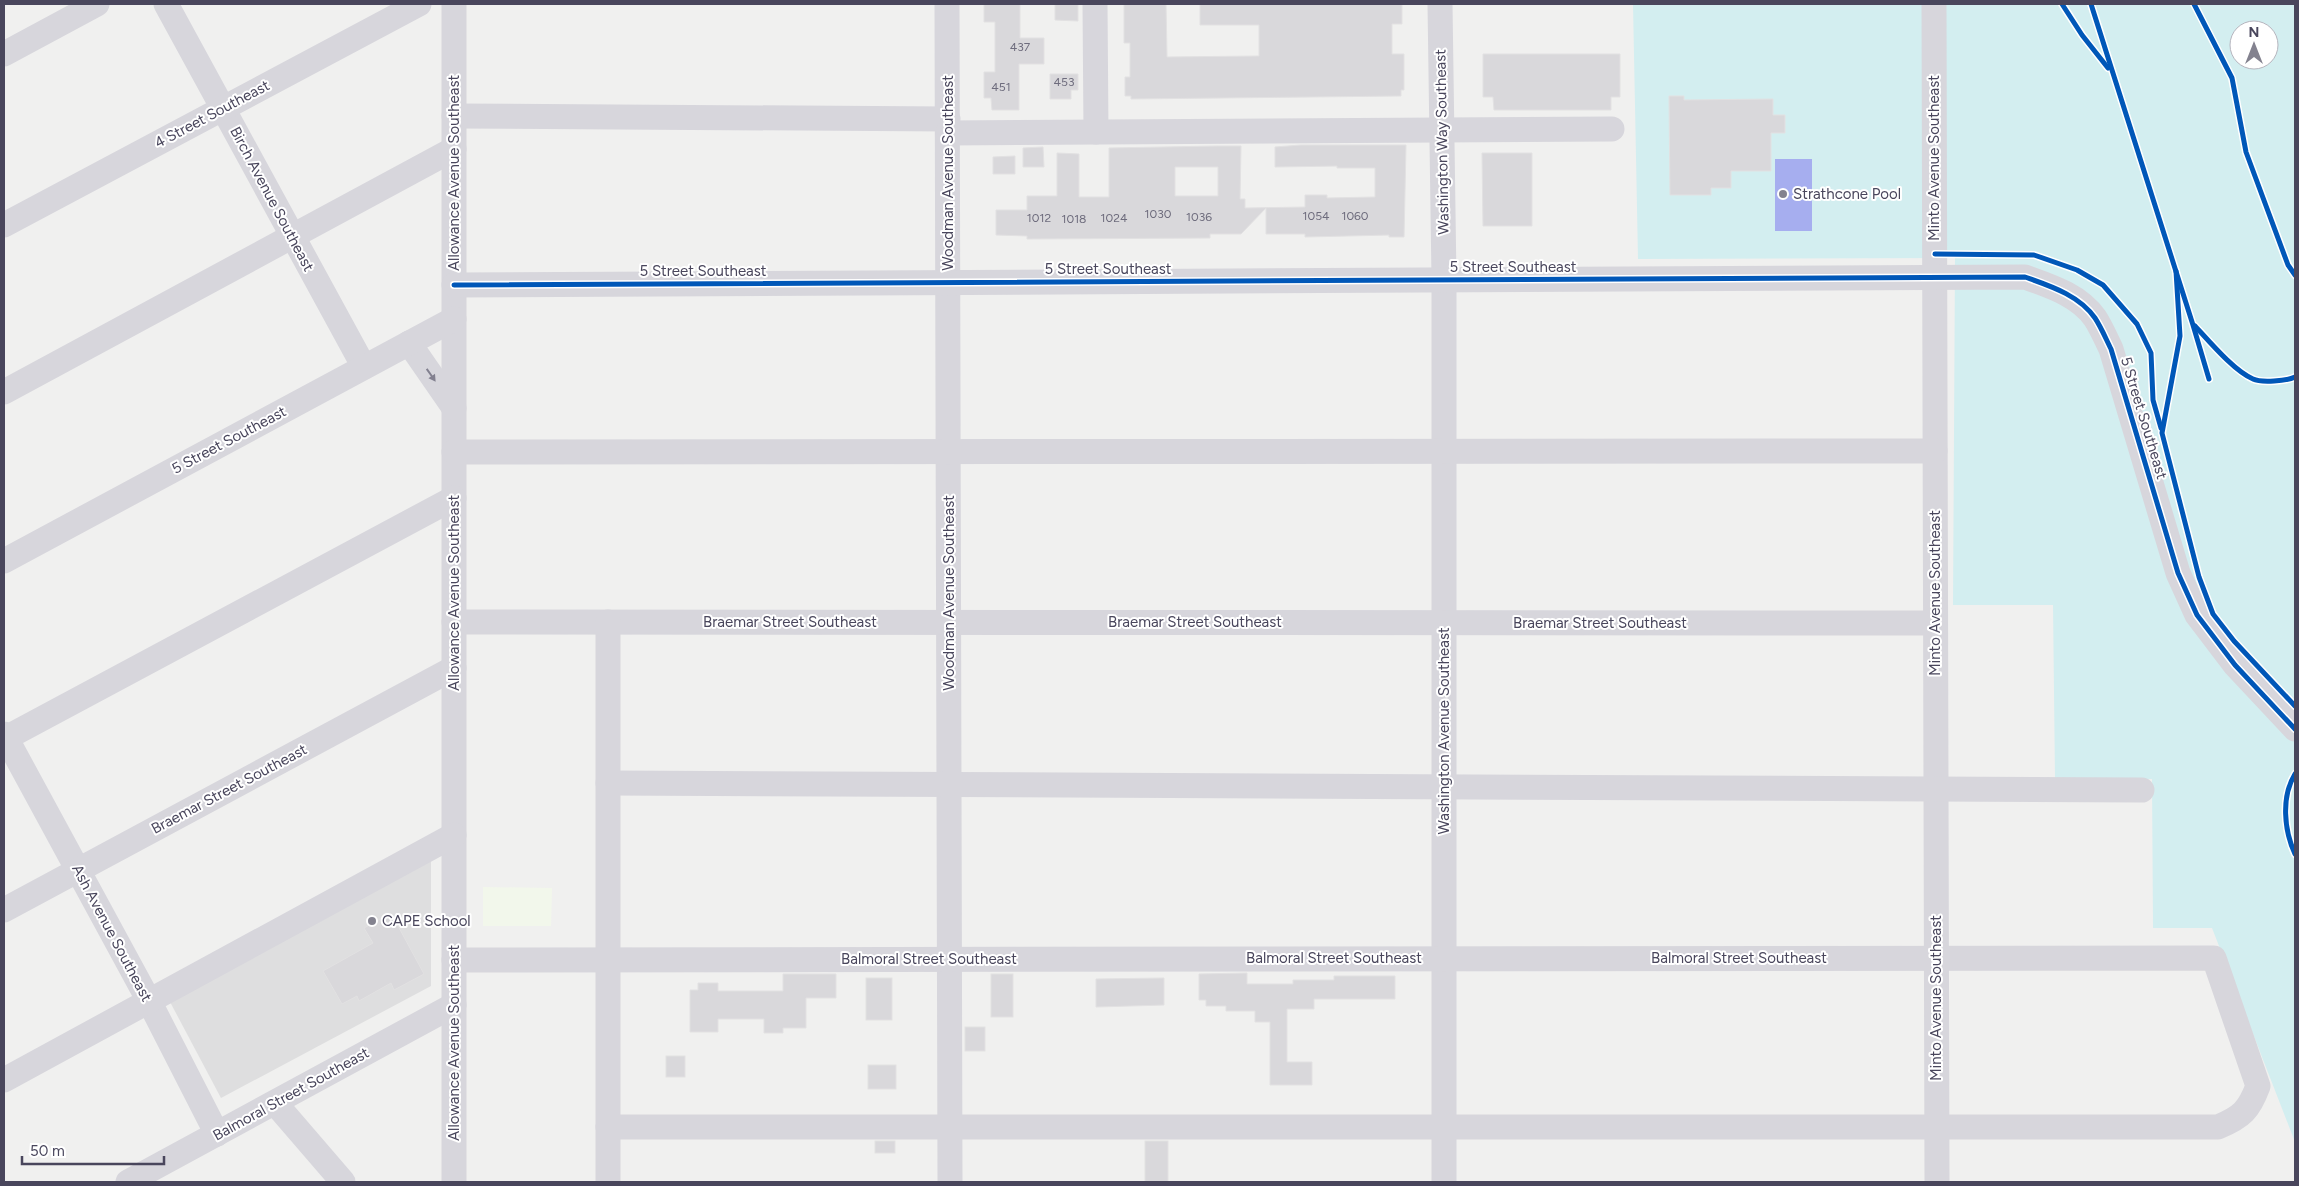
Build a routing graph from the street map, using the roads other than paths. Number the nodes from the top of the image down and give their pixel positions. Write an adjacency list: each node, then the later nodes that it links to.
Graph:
1 (97, 4): 9 (street)
2 (166, 4): 10 (street, Birch Avenue Southeast)
3 (419, 4): 10 (street, 4 Street Southeast)
4 (454, 4): 11 (street, Allowance Avenue Southeast)
5 (947, 4): 12 (street, Woodman Avenue Southeast)
6 (1095, 4): 15 (street)
7 (1440, 4): 14 (street, Washington Way Southeast)
8 (1934, 4): 19 (street, Minto Avenue Southeast)
9 (4, 54)
10 (223, 108): 17 (street, 4 Street Southeast); 18 (street, Birch Avenue Southeast)
11 (454, 116): 12 (street); 16 (street, Allowance Avenue Southeast)
12 (948, 126): 15 (street); 21 (street, Woodman Avenue Southeast)
13 (1612, 129): 14 (street)
14 (1442, 130): 15 (street); 20 (street, Washington Way Southeast)
15 (1096, 132)
16 (454, 149): 18 (street); 22 (street, Allowance Avenue Southeast)
17 (4, 225)
18 (292, 236): 25 (street, Birch Avenue Southeast); 26 (street)
19 (1935, 277): 20 (street, 5 Street Southeast); 29 (street, Minto Avenue Southeast); 40 (street, 5 Street Southeast)
20 (1444, 280): 21 (street, 5 Street Southeast); 28 (street, Washington Avenue Southeast)
21 (948, 282): 22 (street, 5 Street Southeast); 31 (street, Woodman Avenue Southeast)
22 (454, 285): 23 (street, Allowance Avenue Southeast)
23 (454, 318): 24 (street, 5 Street Southeast); 27 (street, Allowance Avenue Southeast)
24 (409, 343): 25 (street, 5 Street Southeast); 27 (street, one-way to 27)
25 (364, 367): 33 (street, 5 Street Southeast)
26 (4, 392)
27 (454, 408): 30 (street, Allowance Avenue Southeast)
28 (1444, 451): 29 (street); 31 (street); 37 (street, Washington Avenue Southeast)
29 (1935, 451): 38 (street, Minto Avenue Southeast)
30 (454, 452): 31 (street); 32 (street, Allowance Avenue Southeast)
31 (948, 452): 36 (street, Woodman Avenue Southeast)
32 (454, 498): 34 (street, Allowance Avenue Southeast); 41 (street)
33 (4, 561)
34 (454, 622): 35 (street, Braemar Street Southeast); 39 (street, Allowance Avenue Southeast)
35 (608, 622): 36 (street, Braemar Street Southeast); 42 (street)
36 (949, 622): 37 (street, Braemar Street Southeast); 43 (street, Woodman Avenue Southeast)
37 (1444, 622): 38 (street, Braemar Street Southeast); 44 (street, Washington Avenue Southeast)
38 (1936, 623): 45 (street, Minto Avenue Southeast)
39 (454, 668): 47 (street, Allowance Avenue Southeast); 48 (street, Braemar Street Southeast)
40 (2295, 729)
41 (4, 737): 48 (street, Ash Avenue Southeast)
42 (608, 783): 43 (street); 52 (street)
43 (949, 784): 44 (street); 53 (street, Woodman Avenue Southeast)
44 (1444, 787): 45 (street); 50 (street, Washington Avenue Southeast)
45 (1936, 788): 46 (street); 51 (street, Minto Avenue Southeast)
46 (2142, 790)
47 (454, 835): 54 (street, Allowance Avenue Southeast); 55 (street)
48 (78, 870): 49 (street, Braemar Street Southeast); 55 (street, Ash Avenue Southeast)
49 (4, 910)
50 (1444, 958): 51 (street, Balmoral Street Southeast); 53 (street, Balmoral Street Southeast); 61 (street, Washington Avenue Southeast)
51 (1936, 958): 62 (street, Minto Avenue Southeast); 62 (street, Balmoral Street Southeast)
52 (608, 959): 53 (street, Balmoral Street Southeast); 54 (street, Balmoral Street Southeast); 59 (street)
53 (950, 959): 60 (street, Woodman Avenue Southeast)
54 (454, 960): 56 (street, Allowance Avenue Southeast)
55 (149, 1001): 57 (street); 63 (street, Ash Avenue Southeast)
56 (454, 1005): 58 (street, Balmoral Street Southeast); 66 (street, Allowance Avenue Southeast)
57 (4, 1080)
58 (274, 1103): 63 (street, Balmoral Street Southeast); 65 (street)
59 (608, 1127): 60 (street); 67 (street)
60 (950, 1127): 61 (street); 68 (street, Woodman Avenue Southeast)
61 (1444, 1127): 62 (street); 69 (street, Washington Avenue Southeast)
62 (1936, 1127): 70 (street, Minto Avenue Southeast)
63 (217, 1134): 64 (street, Balmoral Street Southeast)
64 (139, 1180)
65 (343, 1182)
66 (454, 1182)
67 (608, 1182)
68 (950, 1182)
69 (1444, 1182)
70 (1936, 1182)

